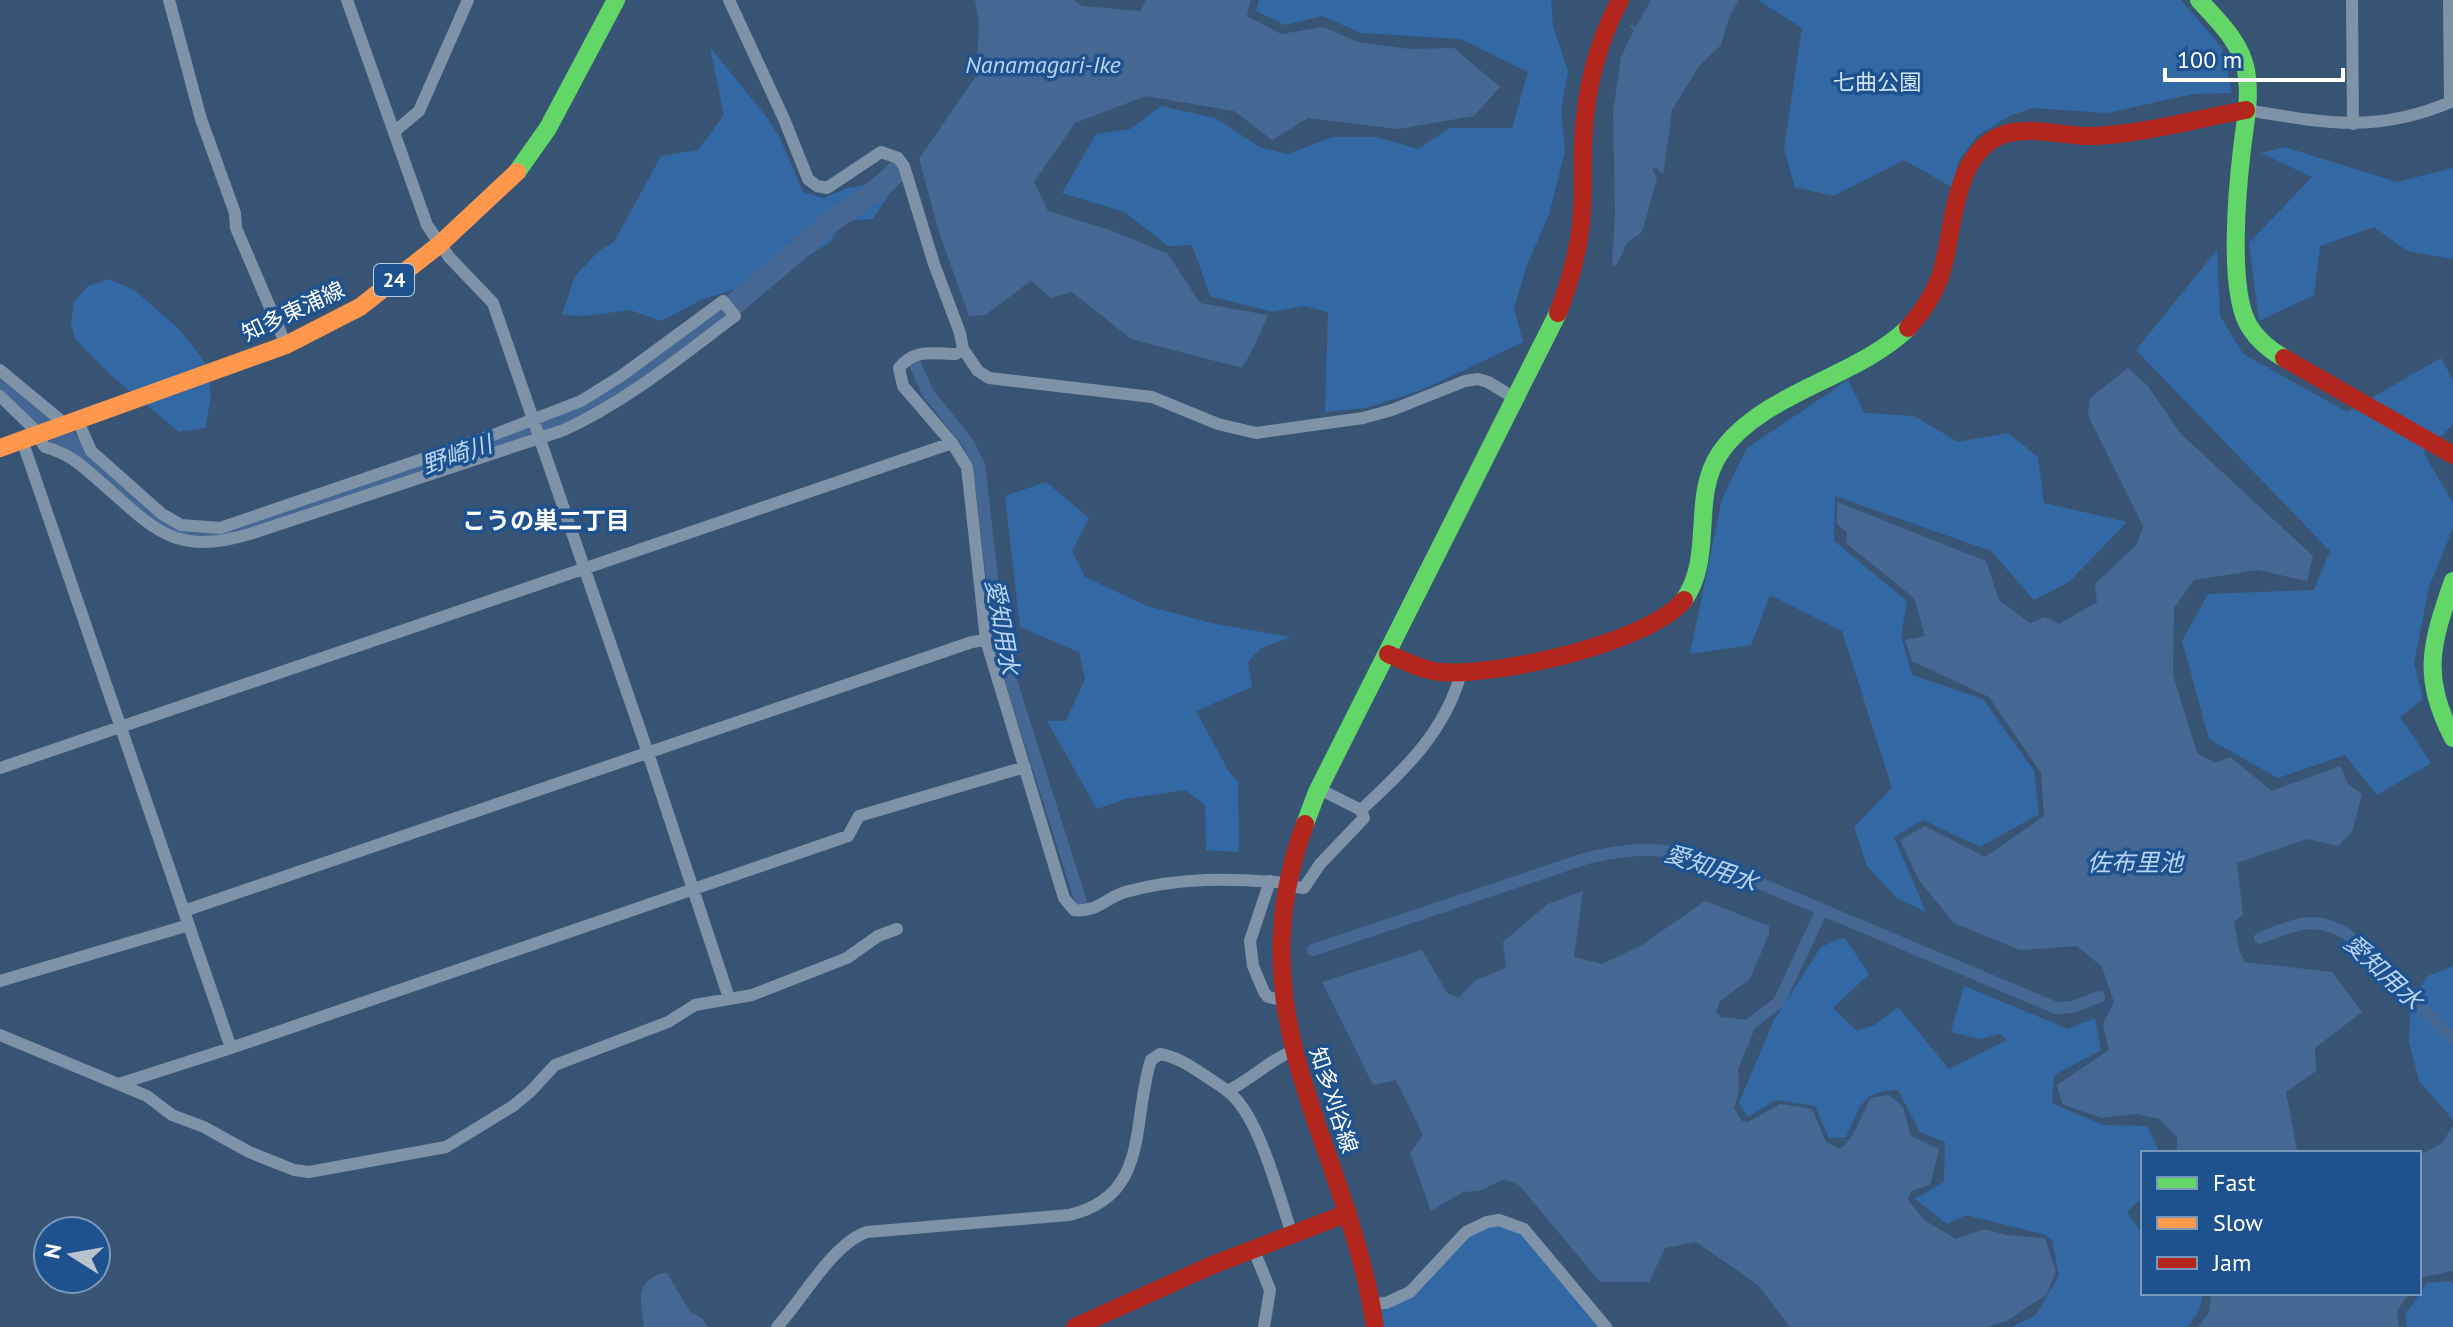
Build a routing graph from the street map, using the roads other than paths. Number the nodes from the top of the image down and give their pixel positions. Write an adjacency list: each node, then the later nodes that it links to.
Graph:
1 (169, 0): 15 (street)
2 (347, 0): 13 (street)
3 (468, 0): 13 (street)
4 (616, 0): 14 (street, 知多東浦線 / 24)
5 (729, 0): 19 (street)
6 (1620, 0): 19 (street, 知多刈谷線)
7 (2199, 0): 11 (street)
8 (2352, 0): 12 (street)
9 (2449, 0): 10 (street)
10 (2451, 102): 12 (street)
11 (2246, 110): 12 (street); 25 (street); 30 (street)
12 (2353, 124)
13 (394, 132): 14 (street)
14 (440, 244): 15 (street, 知多東浦線 / 24); 20 (street)
15 (286, 345): 21 (street, 知多東浦線 / 24)
16 (956, 354): 23 (street)
17 (0, 370): 21 (street)
18 (0, 396): 21 (street)
19 (1516, 399): 29 (street, 知多刈谷線)
20 (532, 419): 21 (street); 22 (street); 22 (street)
21 (52, 428): 22 (street); 24 (street, 知多東浦線 / 24); 31 (street)
22 (539, 437): 26 (street)
23 (952, 443): 26 (street); 28 (street)
24 (0, 448)
25 (2453, 455)
26 (584, 569): 31 (street); 33 (street)
27 (2453, 581): 32 (street)
28 (986, 640): 33 (street); 34 (street)
29 (1388, 654): 30 (street); 36 (street, 知多刈谷線)
30 (1461, 673): 37 (street)
31 (122, 727): 35 (street); 40 (street)
32 (2453, 738)
33 (648, 753): 39 (street); 40 (street)
34 (1025, 767): 38 (street); 39 (street)
35 (0, 768)
36 (1319, 789): 37 (street); 38 (street, 知多刈谷線)
37 (1361, 810): 38 (street)
38 (1284, 883): 45 (street, 知多刈谷線); 45 (street)
39 (694, 889): 44 (street); 47 (street)
40 (184, 911): 41 (street)
41 (189, 925): 43 (street); 47 (street)
42 (897, 929): 44 (street)
43 (0, 981)
44 (729, 998): 49 (street)
45 (1282, 1000): 48 (street, 知多刈谷線)
46 (0, 1035): 49 (street)
47 (231, 1048): 49 (street)
48 (1293, 1051): 50 (street); 51 (street, 知多刈谷線)
49 (119, 1084)
50 (1227, 1091): 52 (street); 55 (street)
51 (1348, 1213): 52 (street); 54 (street, 知多刈谷線)
52 (1292, 1234): 53 (street)
53 (1253, 1248): 56 (street); 57 (street)
54 (1372, 1304): 58 (street, 知多刈谷線); 59 (street)
55 (777, 1327)
56 (1075, 1327)
57 (1264, 1327)
58 (1375, 1327)
59 (1606, 1327)

